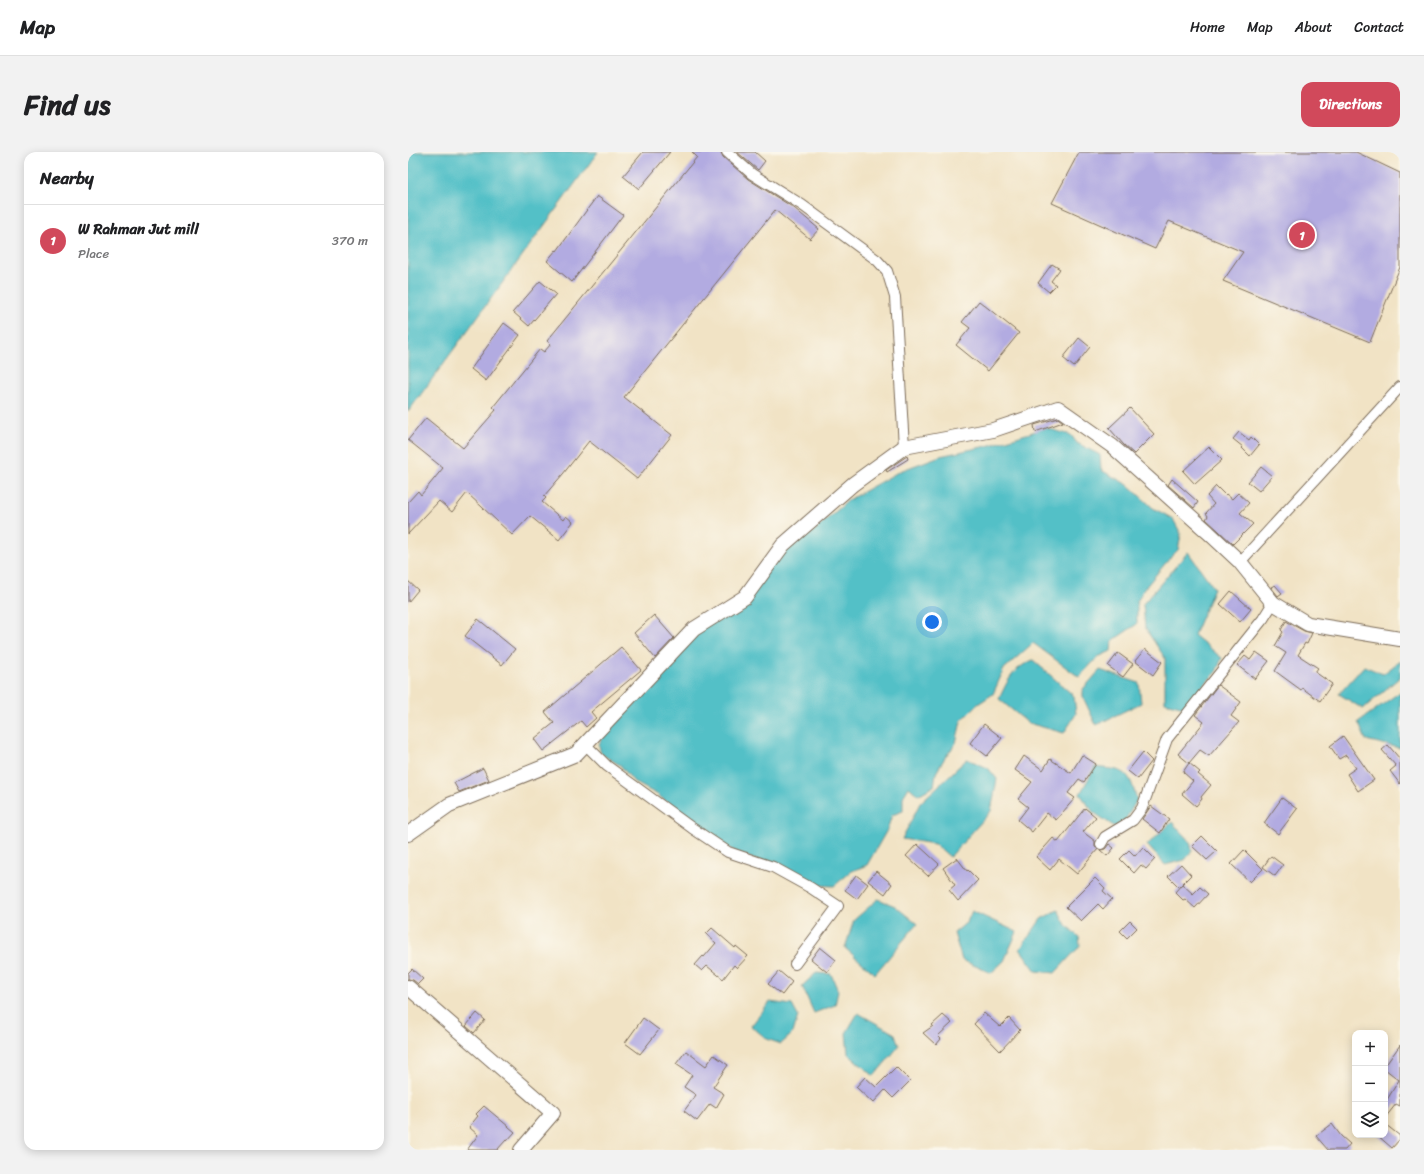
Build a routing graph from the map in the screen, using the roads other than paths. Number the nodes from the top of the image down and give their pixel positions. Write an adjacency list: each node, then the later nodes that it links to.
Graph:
1 (727, 152): 3 (street)
2 (1400, 387): 4 (street)
3 (904, 447): 4 (street); 7 (street)
4 (1240, 562): 5 (street)
5 (1273, 603): 6 (street); 9 (street)
6 (1400, 639)
7 (586, 745): 8 (street); 10 (street)
8 (408, 834)
9 (1101, 844)
10 (795, 964)
11 (408, 987): 12 (street)
12 (521, 1150)

